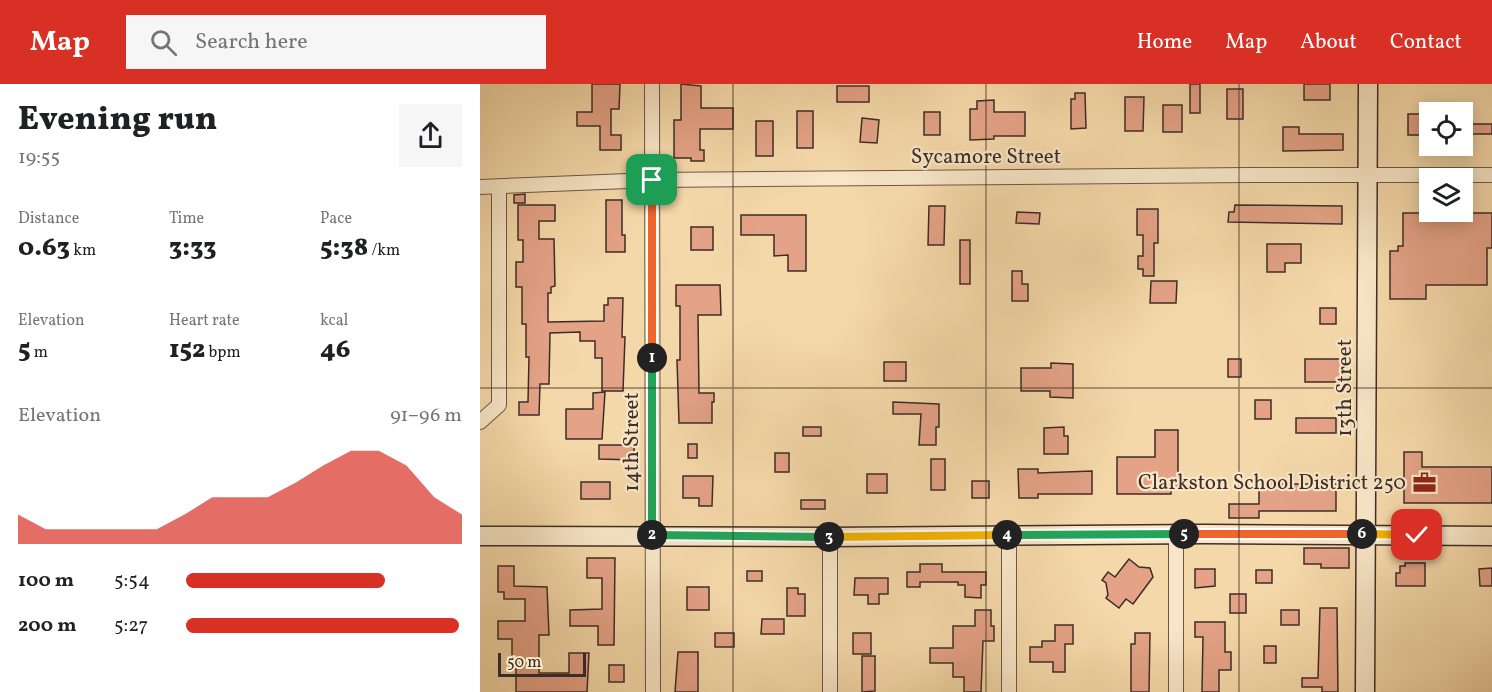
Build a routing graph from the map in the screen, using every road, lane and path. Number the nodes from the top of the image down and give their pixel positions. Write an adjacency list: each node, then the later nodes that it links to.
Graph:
1 (652, 84): 5 (street, 14th Street)
2 (1368, 84): 3 (street, 13th Street)
3 (1368, 175): 4 (street, Sycamore Street); 5 (street, Sycamore Street); 10 (street, 13th Street)
4 (1492, 175)
5 (652, 180): 7 (street, Sycamore Street); 14 (street, 14th Street)
6 (480, 187): 7 (street, Sycamore Street)
7 (499, 187): 8 (street)
8 (480, 422)
9 (1176, 534): 10 (street); 11 (street); 19 (street)
10 (1365, 534): 13 (street); 20 (street, 13th Street)
11 (1009, 535): 15 (street); 18 (street)
12 (480, 536): 14 (street)
13 (1492, 536)
14 (652, 537): 15 (street); 16 (street, 14th Street)
15 (830, 537): 17 (street)
16 (653, 692)
17 (830, 692)
18 (1009, 692)
19 (1176, 692)
20 (1365, 692)

